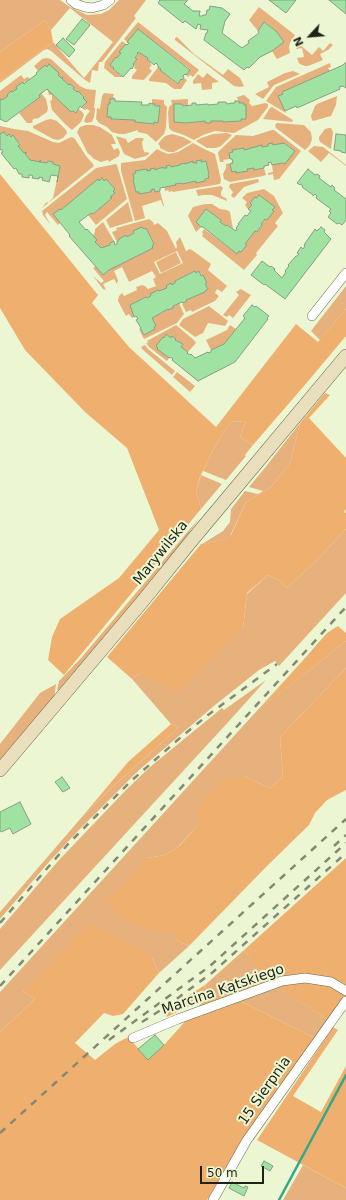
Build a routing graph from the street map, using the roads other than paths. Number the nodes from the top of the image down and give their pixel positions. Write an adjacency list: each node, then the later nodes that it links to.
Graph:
1 (71, 0): 2 (street)
2 (110, 0)
3 (346, 273): 4 (street)
4 (312, 316)
5 (346, 356): 6 (street, Marywilska)
6 (0, 770)
7 (346, 991): 9 (street, Marcina Kątskiego)
8 (346, 1001): 10 (street, 15 Sierpnia)
9 (133, 1038)
10 (213, 1200)

